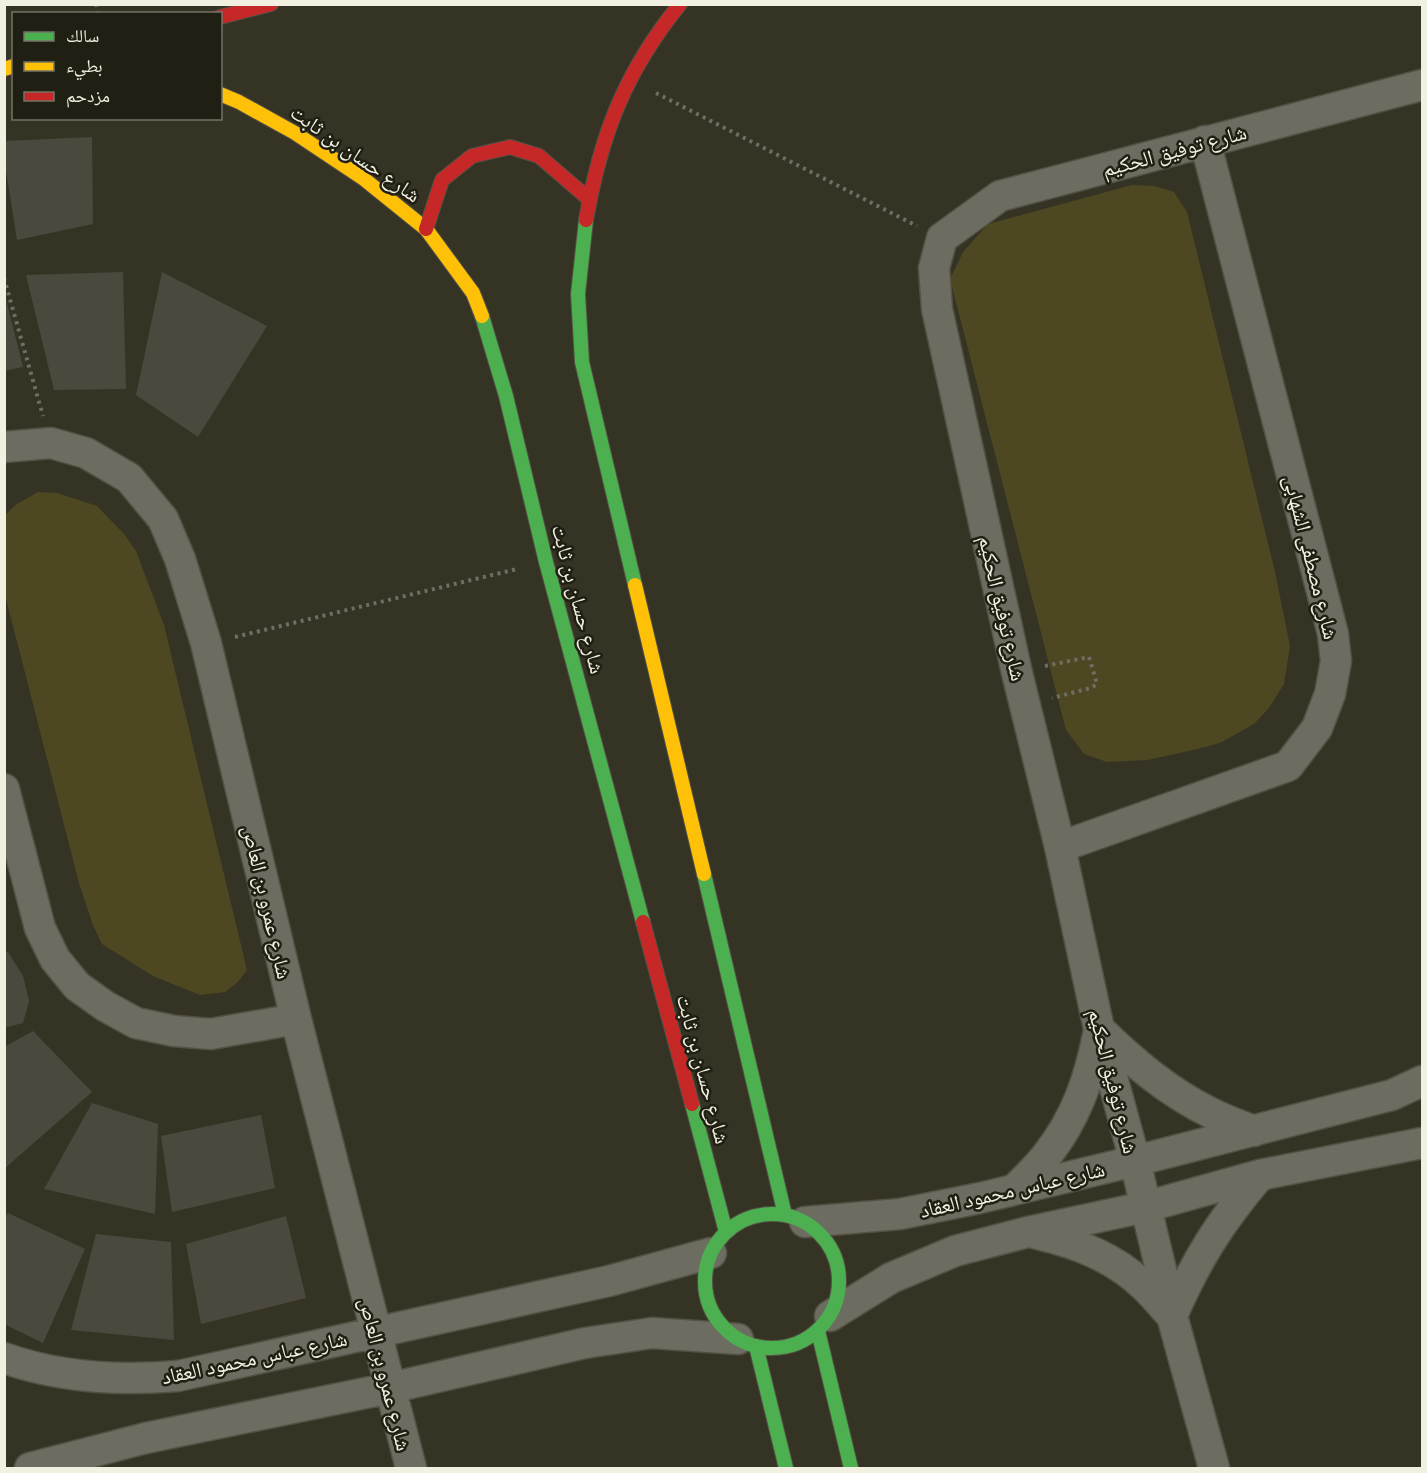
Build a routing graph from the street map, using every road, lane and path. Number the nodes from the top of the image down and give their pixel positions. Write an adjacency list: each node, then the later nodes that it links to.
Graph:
1 (271, 4): 3 (street)
2 (680, 4): 4 (street, شارع حسان بن ثابت)
3 (222, 16)
4 (629, 79): 8 (street, شارع حسان بن ثابت); 10 (path)
5 (1422, 85): 7 (street, شارع توفيق الحكيم)
6 (222, 95): 9 (street, شارع حسان بن ثابت)
7 (1205, 141): 10 (street, شارع توفيق الحكيم); 19 (street, شارع مصطفى الشهابى)
8 (590, 200): 9 (street); 29 (street, شارع حسان بن ثابت)
9 (426, 229): 14 (street, شارع حسان بن ثابت)
10 (942, 238): 16 (street, شارع توفيق الحكيم)
11 (4, 278): 12 (path)
12 (51, 443): 13 (street, شارع عمرو بن العاص); 15 (street, شارع عمرو بن العاص)
13 (4, 447)
14 (546, 562): 15 (path); 31 (street, شارع حسان بن ثابت)
15 (206, 644): 20 (street, شارع عمرو بن العاص)
16 (1017, 673): 17 (street, شارع توفيق الحكيم); 17 (path)
17 (1025, 704): 19 (street, شارع توفيق الحكيم)
18 (4, 789): 20 (street)
19 (1060, 847): 21 (street, شارع توفيق الحكيم)
20 (296, 1019): 34 (street, شارع عمرو بن العاص)
21 (1099, 1029): 23 (street); 25 (street, شارع توفيق الحكيم); 27 (street)
22 (1422, 1081): 23 (street, شارع عباس محمود العقاد)
23 (1254, 1131): 25 (street, شارع عباس محمود العقاد)
24 (1422, 1143): 26 (street)
25 (1135, 1161): 27 (street, شارع عباس محمود العقاد); 28 (street, شارع توفيق الحكيم)
26 (1260, 1175): 28 (street); 32 (street)
27 (1015, 1189): 29 (street, شارع عباس محمود العقاد)
28 (1145, 1207): 30 (street); 32 (street, شارع توفيق الحكيم)
29 (795, 1219): 31 (street); 33 (street)
30 (1028, 1232): 32 (street); 33 (street)
31 (719, 1242): 34 (street, شارع عباس محمود العقاد); 35 (street)
32 (1172, 1316): 42 (street, شارع توفيق الحكيم)
33 (824, 1323): 35 (street); 41 (street)
34 (376, 1332): 36 (street, شارع عباس محمود العقاد); 37 (street, شارع عمرو بن العاص)
35 (747, 1343): 37 (street); 40 (street)
36 (4, 1358)
37 (390, 1388): 38 (street); 39 (street, شارع عمرو بن العاص)
38 (30, 1468)
39 (411, 1468)
40 (786, 1468)
41 (850, 1468)
42 (1214, 1468)

